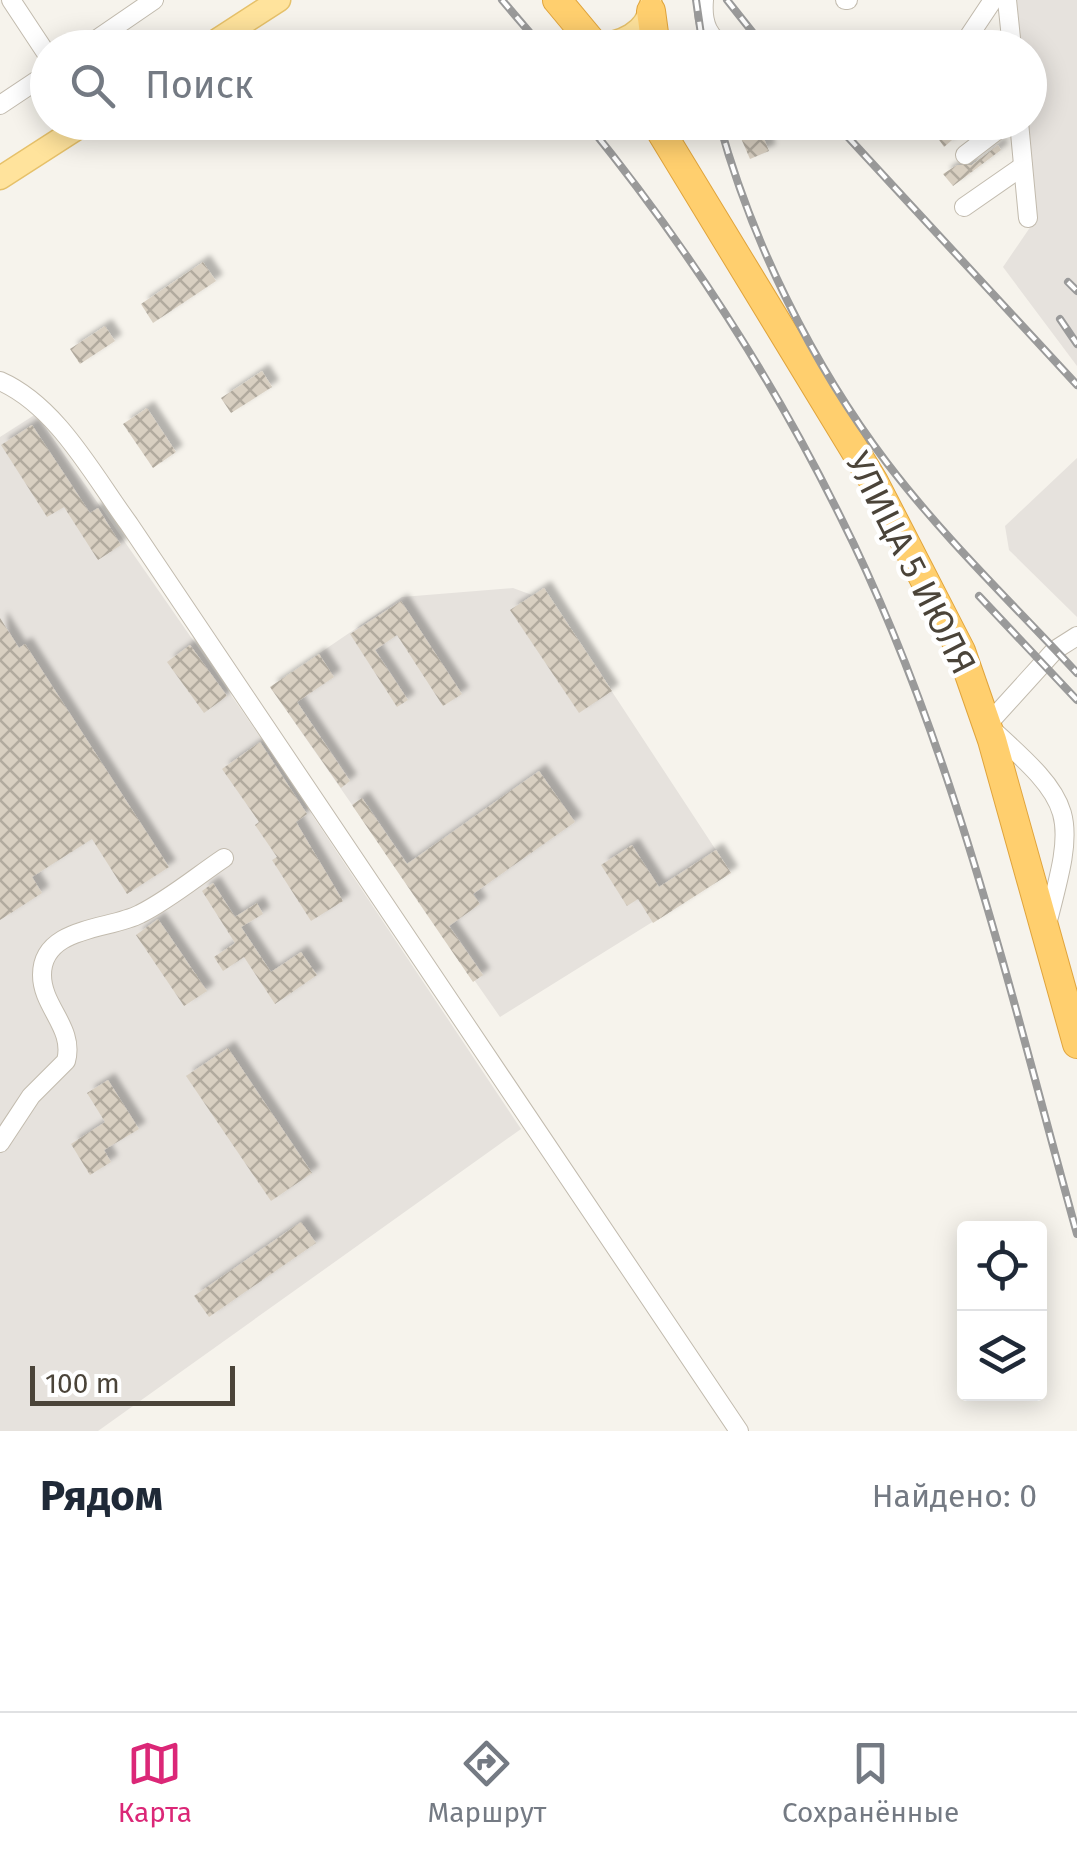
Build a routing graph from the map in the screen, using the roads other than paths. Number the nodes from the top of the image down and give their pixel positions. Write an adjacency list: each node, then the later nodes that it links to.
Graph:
1 (11, 0): 9 (street)
2 (154, 0): 10 (street)
3 (279, 0): 11 (main road)
4 (557, 0): 12 (highway)
5 (704, 0): 14 (street)
6 (993, 0): 15 (street)
7 (1007, 0): 16 (street)
8 (651, 6): 13 (main road)
9 (31, 30)
10 (110, 30)
11 (233, 30)
12 (582, 30)
13 (636, 30)
14 (708, 30)
15 (973, 30)
16 (1010, 30)
17 (30, 85): 18 (street)
18 (0, 105)
19 (59, 140): 27 (main road)
20 (666, 140): 25 (highway, УЛИЦА 5 ИЮЛЯ)
21 (675, 140): 25 (highway)
22 (985, 140): 24 (street)
23 (1021, 140): 26 (street)
24 (965, 155)
25 (682, 166): 32 (highway, УЛИЦА 5 ИЮЛЯ)
26 (1023, 166): 28 (street); 29 (street)
27 (0, 178)
28 (964, 207)
29 (1028, 218)
30 (0, 381): 37 (street)
31 (1077, 636): 32 (street)
32 (987, 725): 34 (highway, УЛИЦА 5 ИЮЛЯ); 34 (street)
33 (224, 858): 36 (street)
34 (1045, 930): 35 (highway, УЛИЦА 5 ИЮЛЯ)
35 (1077, 1044)
36 (0, 1143)
37 (739, 1431)

